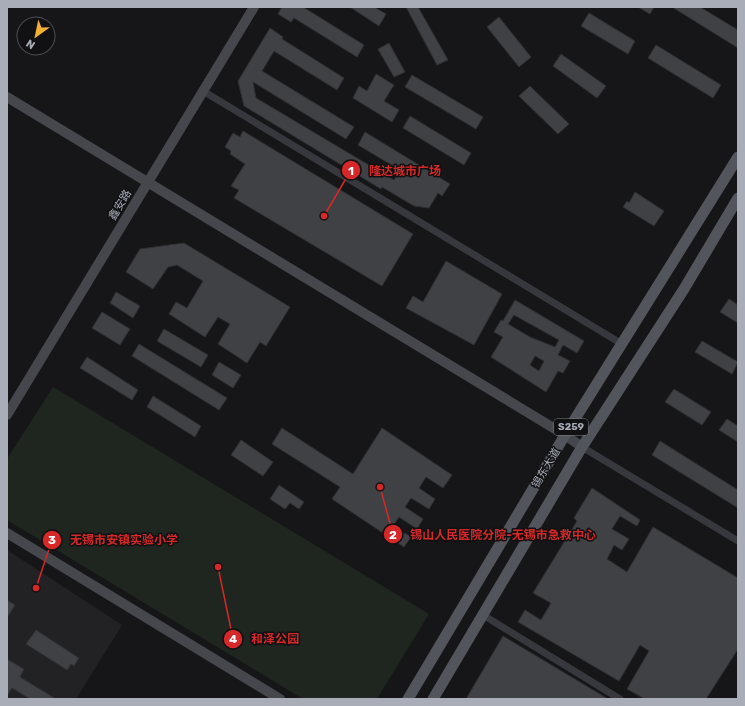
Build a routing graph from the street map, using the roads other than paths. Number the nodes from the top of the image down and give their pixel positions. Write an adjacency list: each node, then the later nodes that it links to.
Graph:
1 (254, 7): 2 (street, 鑫安路)
2 (203, 91): 5 (street, 鑫安路); 7 (street)
3 (7, 97): 5 (street)
4 (738, 157): 7 (main road, 锡东大道 / S259)
5 (148, 182): 8 (street, 鑫安路); 9 (street)
6 (738, 198): 10 (main road, 锡东大道 / S259)
7 (622, 344): 9 (main road, 锡东大道 / S259)
8 (7, 415)
9 (565, 435): 10 (street); 15 (main road, 锡东大道 / S259)
10 (582, 447): 12 (street); 13 (main road, 锡东大道 / S259)
11 (7, 533): 14 (street)
12 (738, 541)
13 (482, 615): 16 (main road, 锡东大道 / S259); 17 (street)
14 (280, 699)
15 (408, 699)
16 (433, 699)
17 (620, 699)

